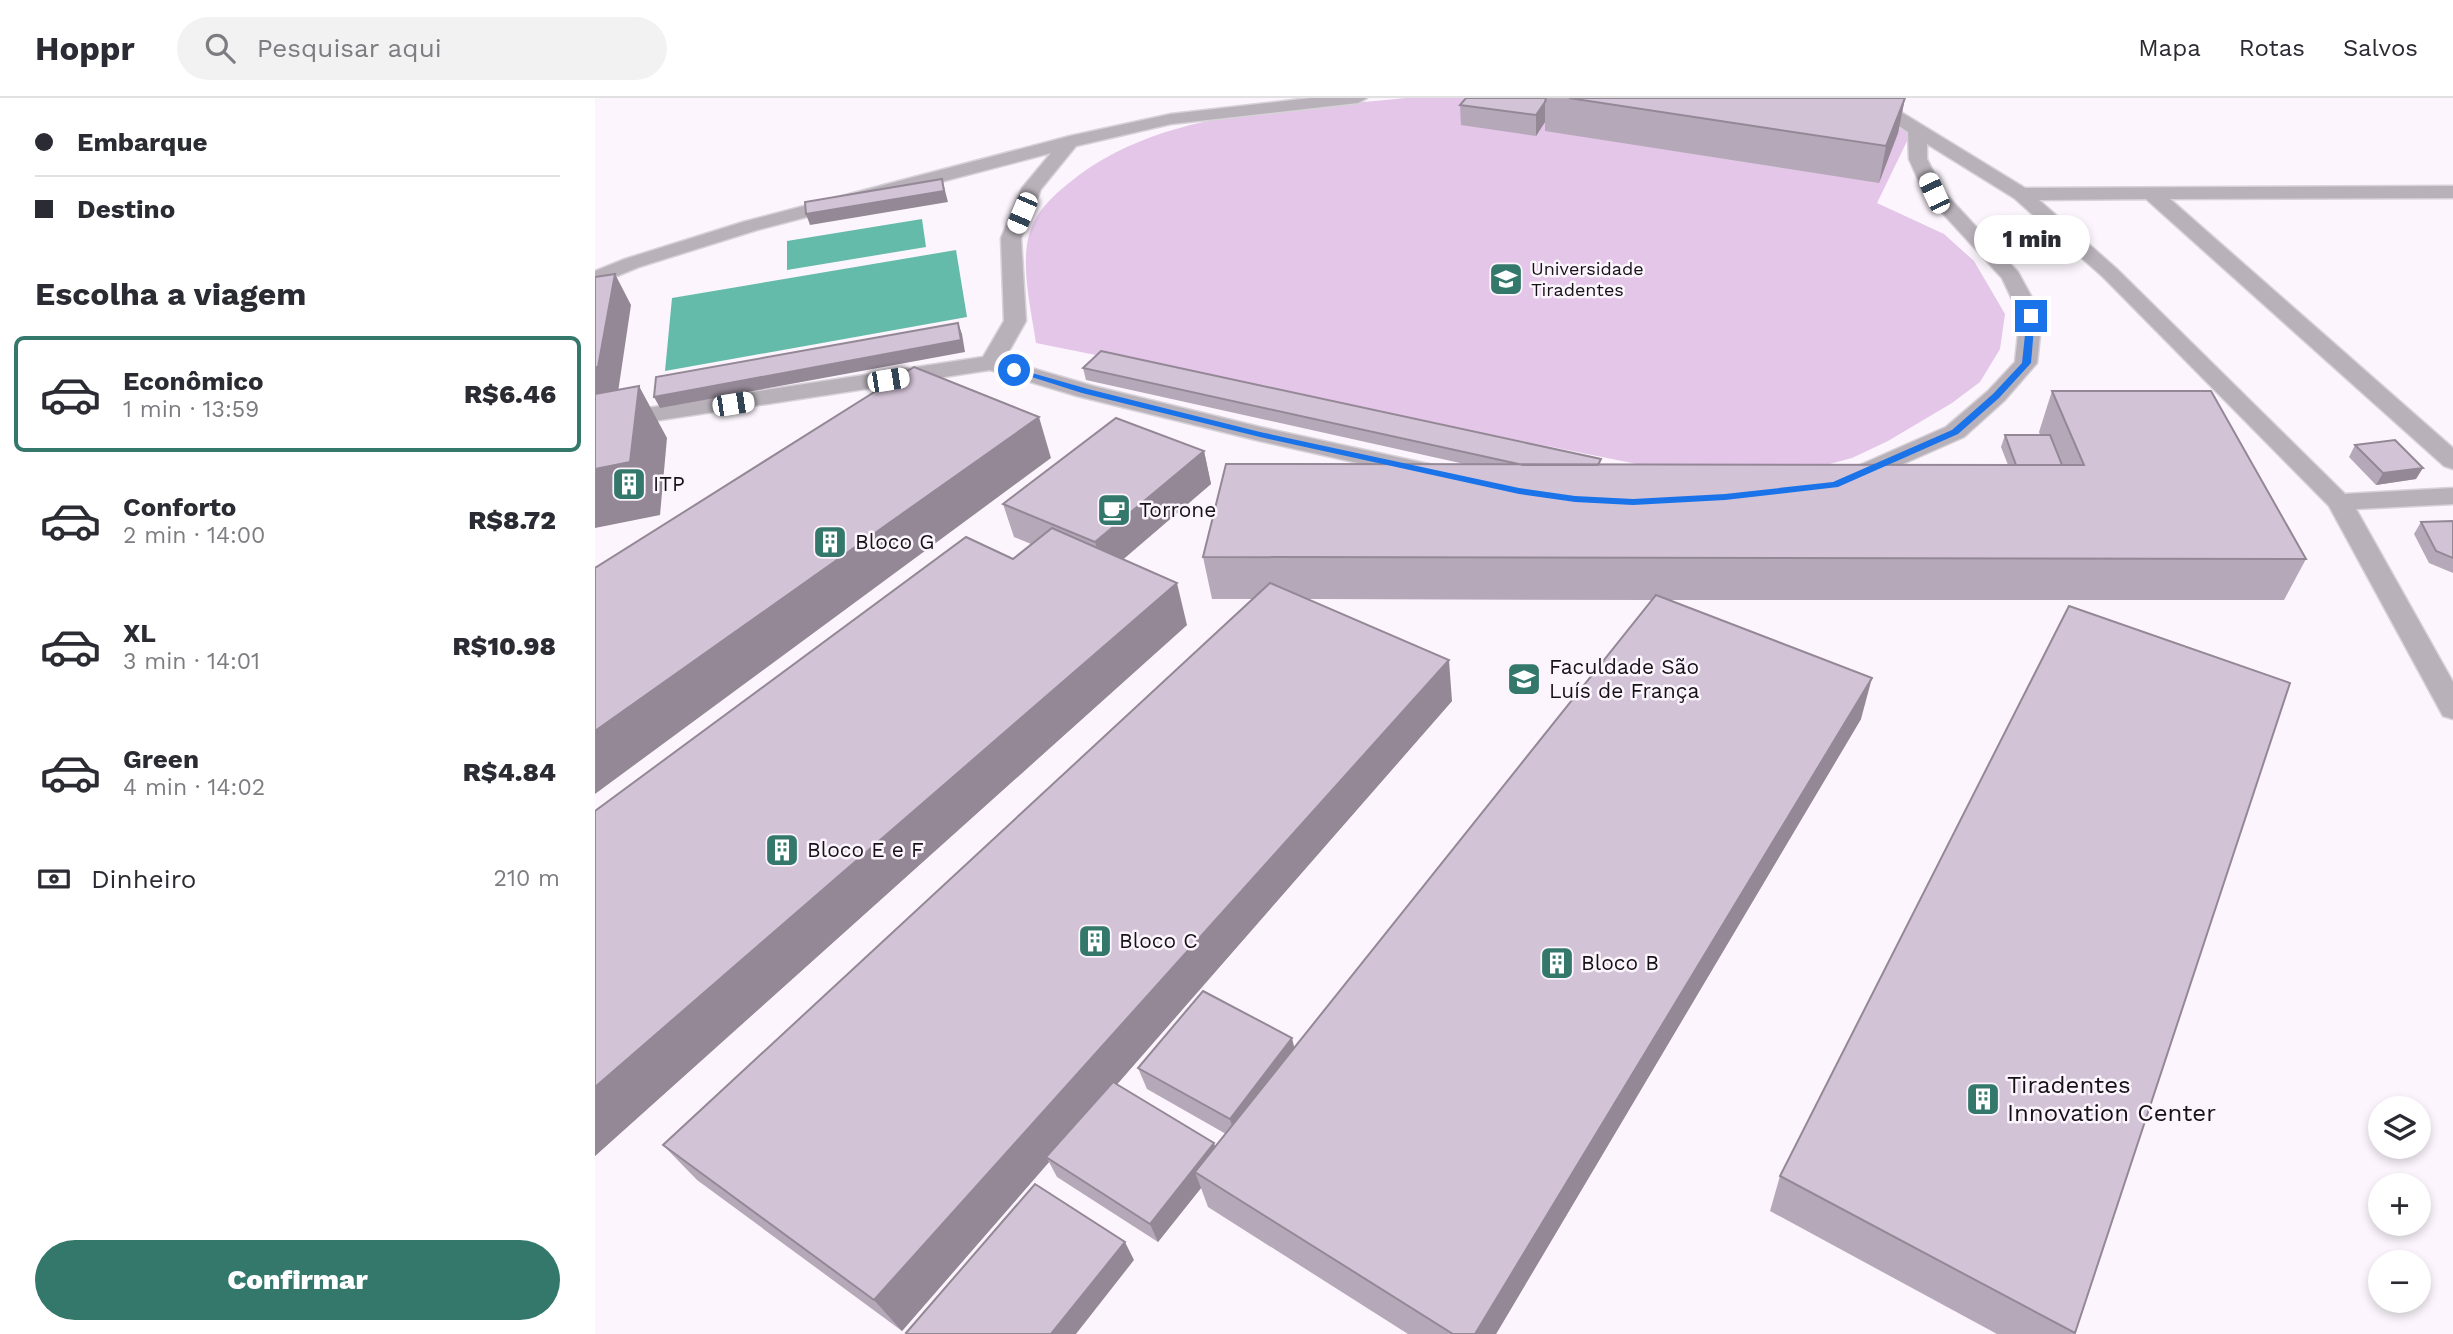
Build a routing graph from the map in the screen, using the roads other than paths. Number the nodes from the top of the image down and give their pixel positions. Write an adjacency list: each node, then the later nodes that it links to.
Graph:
1 (1358, 98): 4 (lane)
2 (1865, 98): 3 (lane)
3 (1917, 128): 7 (lane); 13 (lane)
4 (1070, 142): 8 (lane); 9 (lane)
5 (2453, 192): 6 (lane)
6 (2151, 193): 7 (lane); 11 (lane)
7 (2021, 194): 15 (lane)
8 (595, 279)
9 (991, 363): 10 (lane); 12 (lane)
10 (595, 423)
11 (2453, 461)
12 (1465, 479)
13 (1822, 487)
14 (2453, 496): 15 (lane)
15 (2339, 502): 16 (lane)
16 (2453, 708)

